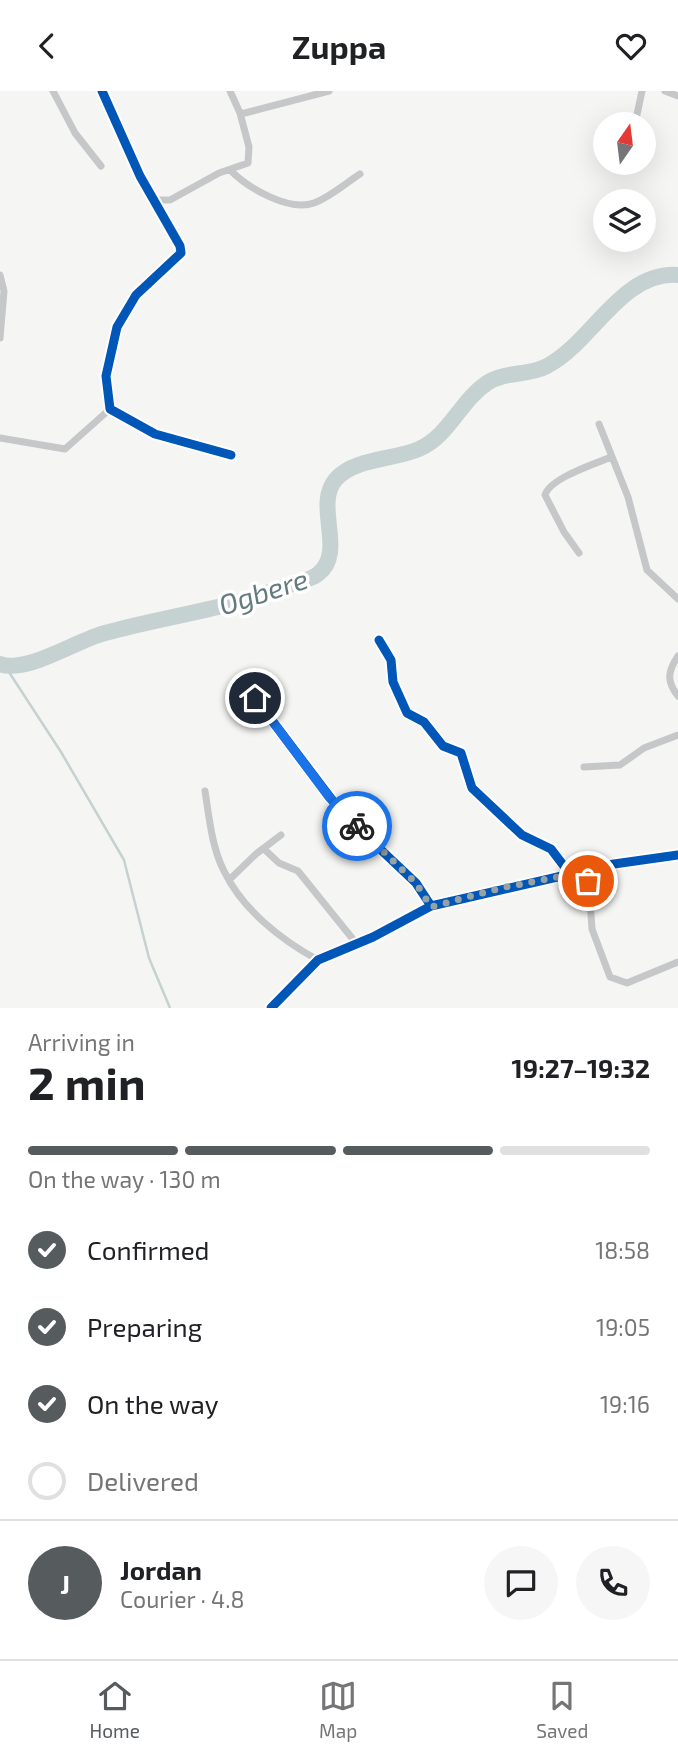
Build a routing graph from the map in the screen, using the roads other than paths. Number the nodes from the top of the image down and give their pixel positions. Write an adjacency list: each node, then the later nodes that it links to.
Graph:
1 (53, 91): 10 (street)
2 (102, 91): 13 (street)
3 (230, 91): 9 (street)
4 (329, 91): 9 (street)
5 (642, 91): 8 (street)
6 (665, 91): 7 (street)
7 (678, 96)
8 (638, 112)
9 (240, 113): 11 (street)
10 (101, 166)
11 (230, 170): 12 (street); 13 (street)
12 (360, 174)
13 (155, 199): 16 (street)
14 (0, 275): 15 (street)
15 (0, 337)
16 (110, 409): 18 (street); 19 (street)
17 (599, 424): 20 (street)
18 (0, 438)
19 (231, 455)
20 (611, 457): 21 (street); 22 (street)
21 (579, 553)
22 (678, 599)
23 (379, 640): 34 (street)
24 (678, 656): 25 (street)
25 (678, 696)
26 (255, 698): 36 (street)
27 (678, 735): 28 (street)
28 (584, 767)
29 (205, 792): 35 (street)
30 (281, 835): 31 (street)
31 (264, 849): 35 (street); 37 (street)
32 (678, 855): 33 (street)
33 (588, 871): 34 (street); 39 (street)
34 (570, 874): 36 (street)
35 (229, 880): 38 (street)
36 (431, 907): 37 (street)
37 (356, 943): 38 (street)
38 (318, 960): 40 (street)
39 (678, 962)
40 (271, 1008)

